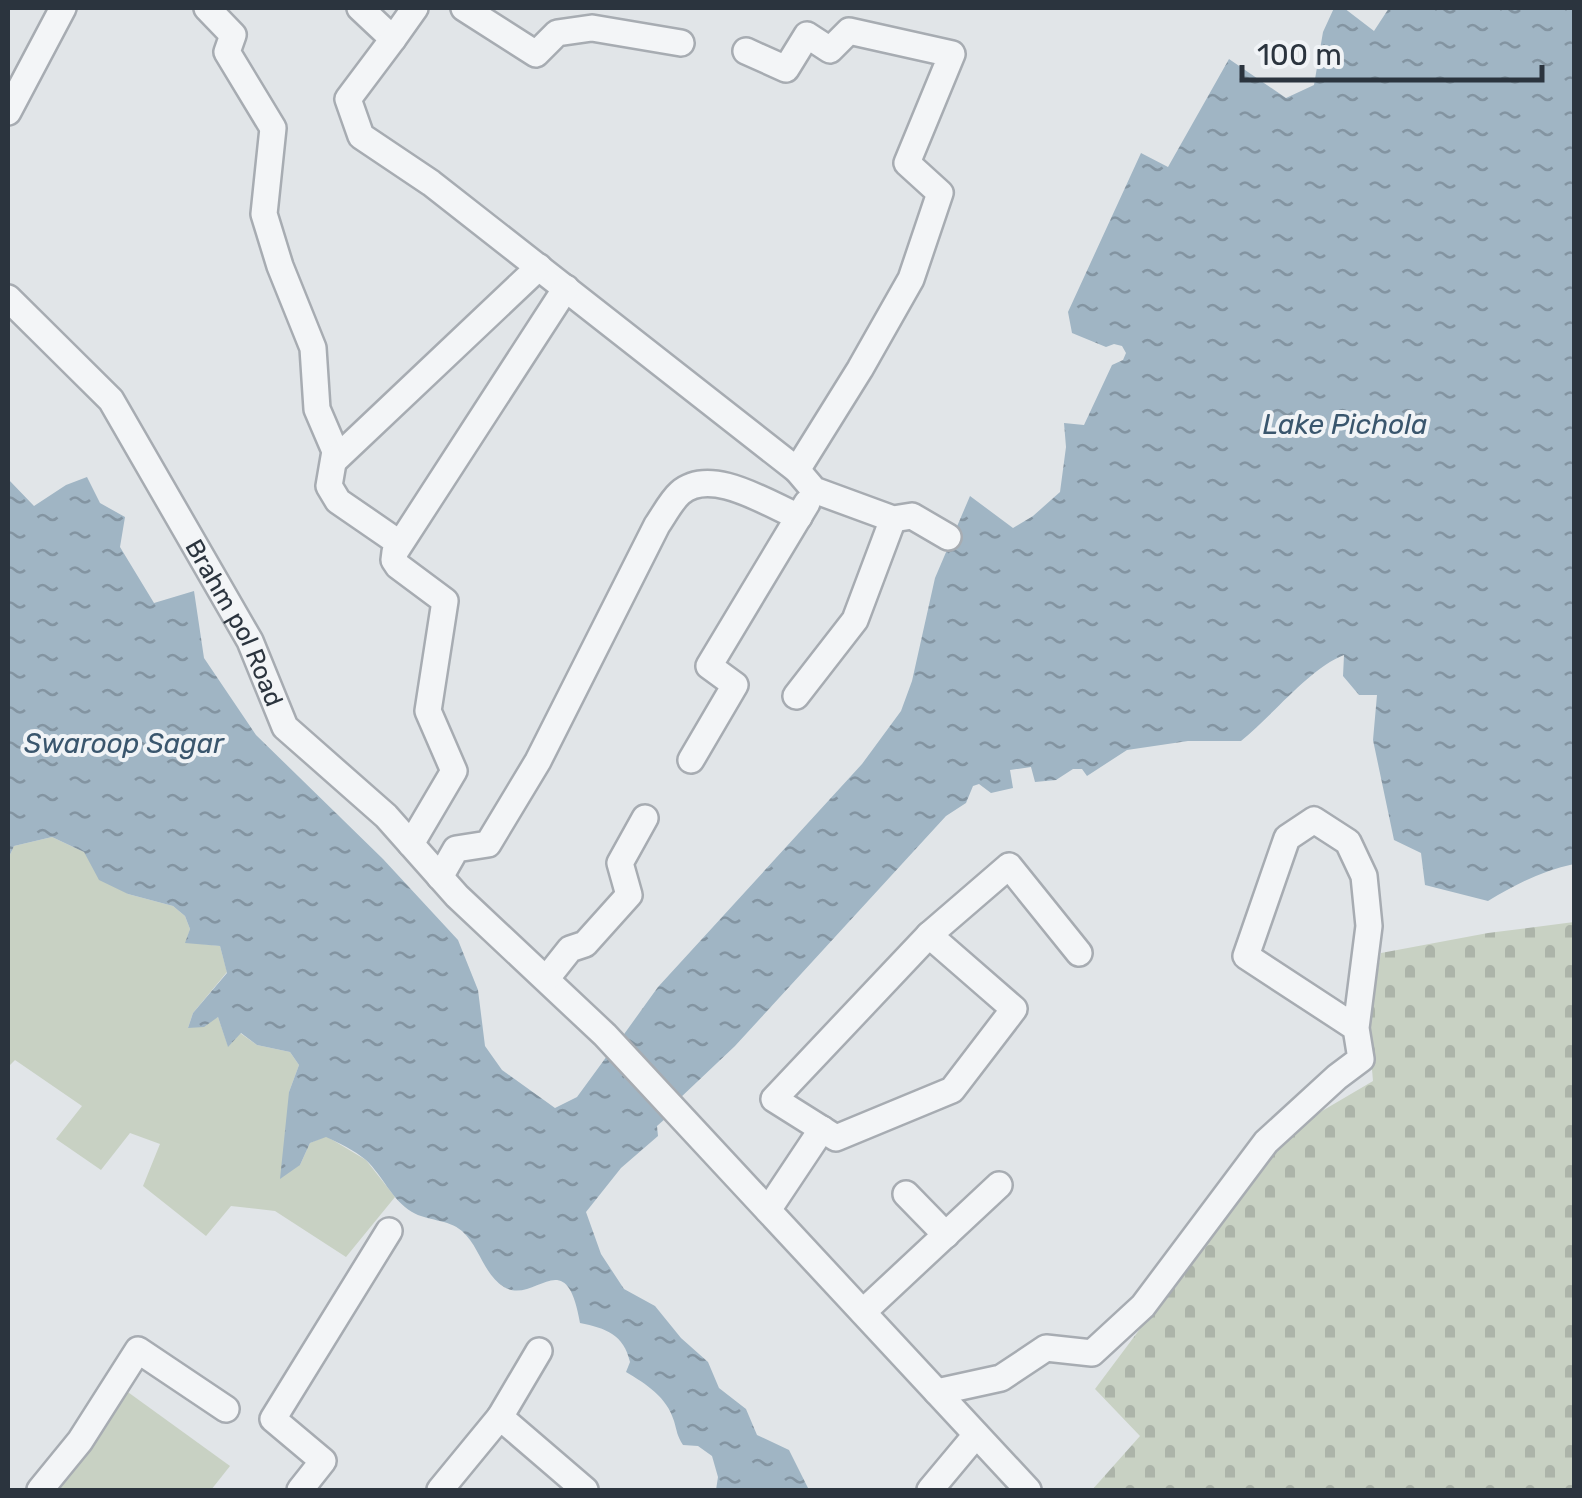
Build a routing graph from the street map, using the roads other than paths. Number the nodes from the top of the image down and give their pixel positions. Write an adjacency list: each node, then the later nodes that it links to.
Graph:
1 (63, 8): 9 (street)
2 (206, 8): 14 (street)
3 (360, 8): 6 (street)
4 (415, 8): 6 (street)
5 (464, 8): 7 (street)
6 (393, 38): 10 (street)
7 (681, 43)
8 (746, 51): 15 (street)
9 (8, 112)
10 (539, 267): 11 (street); 14 (street)
11 (566, 288): 15 (street); 19 (street)
12 (15, 305): 13 (street); 23 (street, Brahm pol Road)
13 (8, 334)
14 (336, 458): 19 (street)
15 (806, 480): 16 (street); 17 (street)
16 (799, 517): 21 (street); 24 (street)
17 (892, 519): 18 (street); 20 (street)
18 (948, 537)
19 (399, 543): 23 (street)
20 (796, 696)
21 (691, 760)
22 (645, 818): 27 (street)
23 (411, 844): 24 (street, Brahm pol Road)
24 (440, 877): 27 (street, Brahm pol Road)
25 (929, 935): 26 (street); 29 (street); 29 (street)
26 (1079, 953)
27 (547, 978): 32 (street, Brahm pol Road)
28 (1356, 1028): 28 (street); 37 (street)
29 (822, 1129): 32 (street)
30 (1000, 1185): 34 (street)
31 (906, 1194): 34 (street)
32 (768, 1210): 35 (street, Brahm pol Road)
33 (389, 1231): 42 (street)
34 (946, 1235): 35 (street)
35 (863, 1312): 37 (street, Brahm pol Road)
36 (539, 1351): 39 (street)
37 (937, 1392): 40 (street, Brahm pol Road)
38 (226, 1409): 41 (street)
39 (500, 1417): 43 (street); 44 (street)
40 (976, 1435): 45 (street); 46 (street, Brahm pol Road)
41 (40, 1490)
42 (300, 1490)
43 (440, 1490)
44 (585, 1490)
45 (930, 1490)
46 (1028, 1490)

